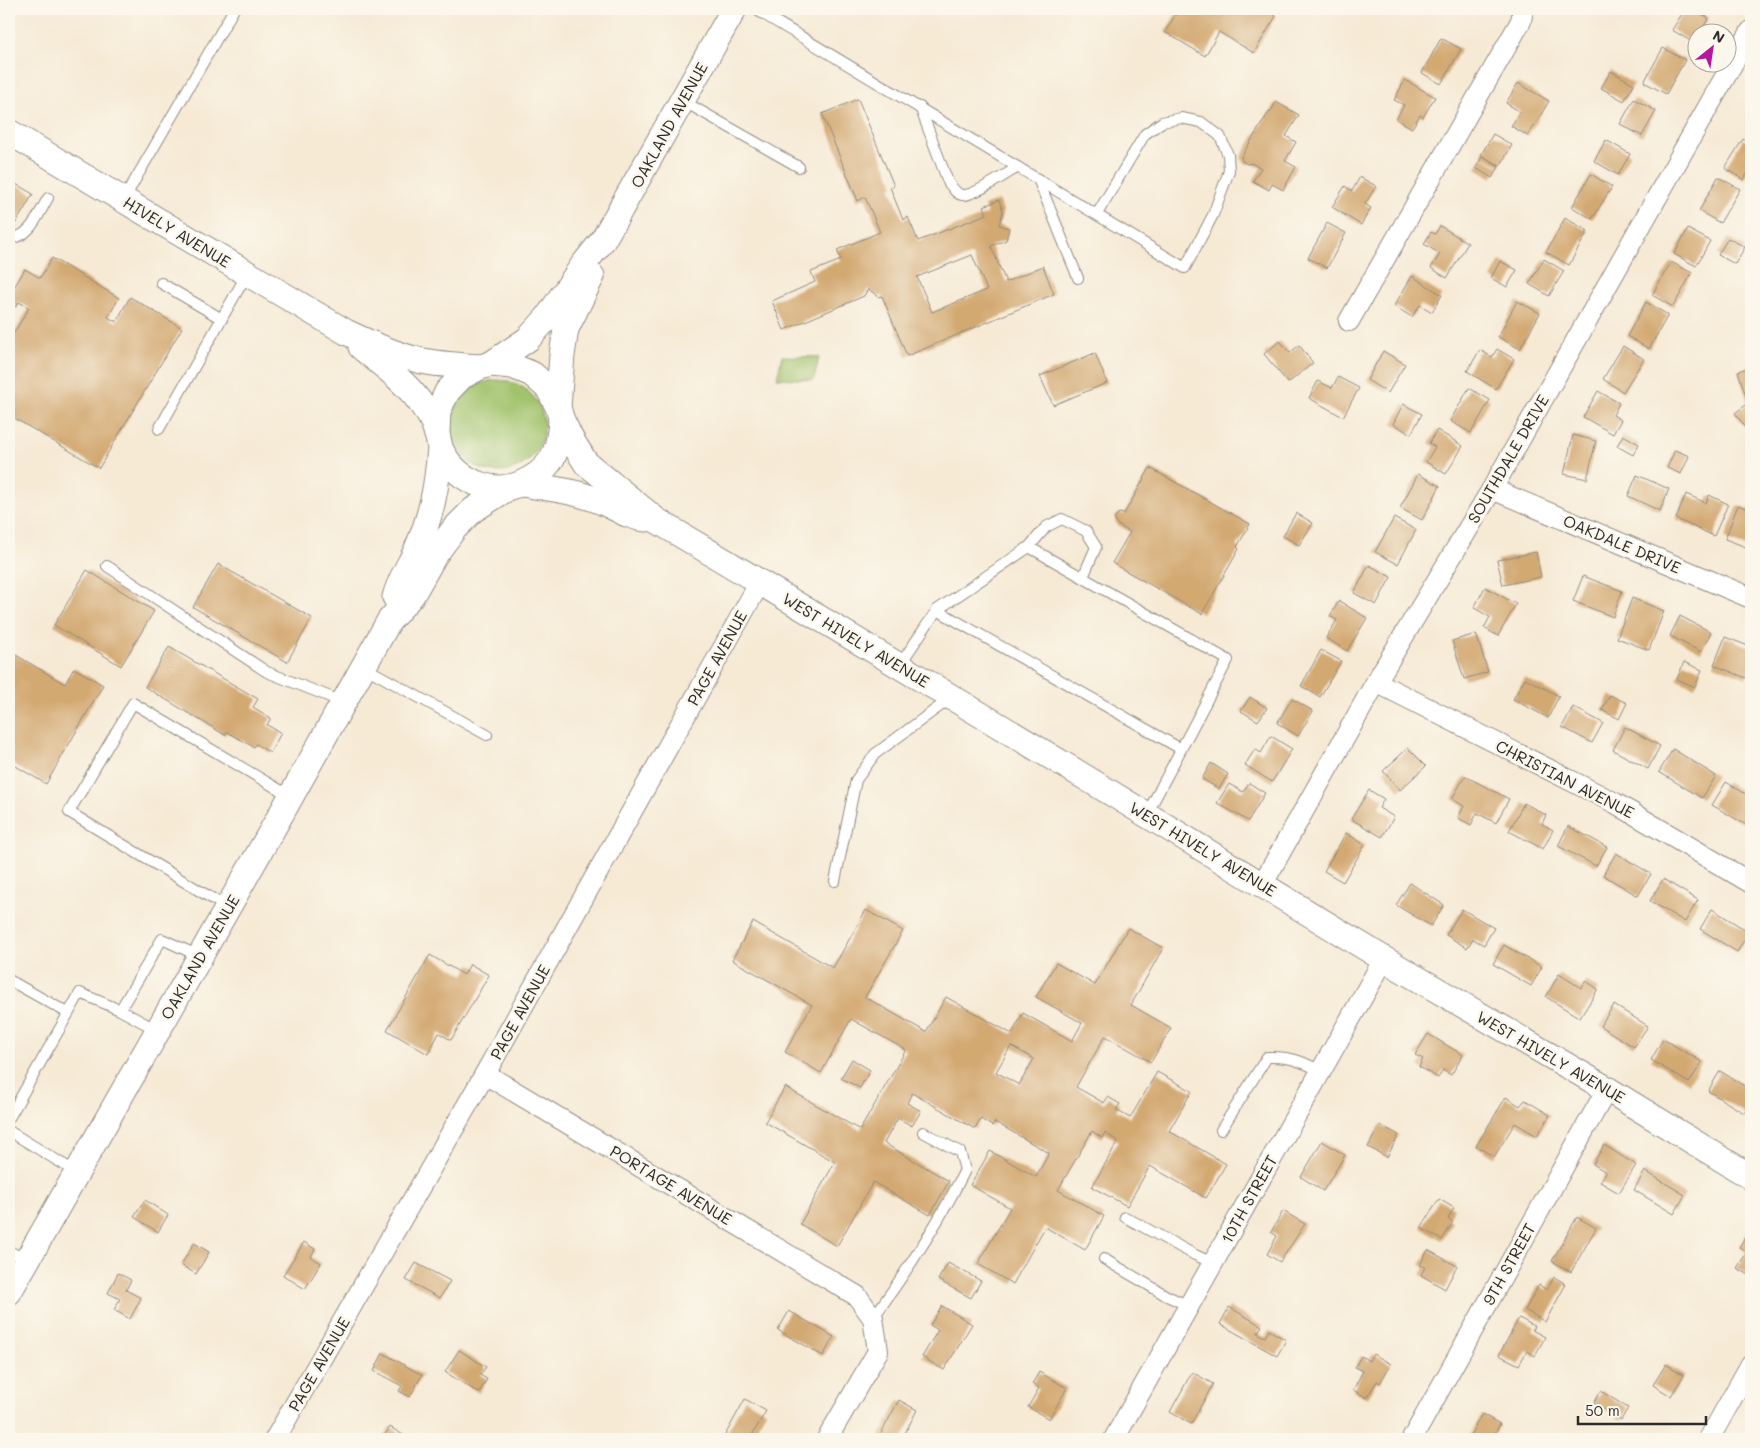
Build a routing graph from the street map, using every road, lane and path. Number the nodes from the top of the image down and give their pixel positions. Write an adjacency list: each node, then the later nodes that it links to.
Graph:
1 (234, 9): 13 (lane)
2 (755, 9): 7 (lane)
3 (1523, 9): 21 (street)
4 (729, 12): 6 (street, OAKLAND AVENUE)
5 (1751, 31): 28 (street, SOUTHDALE DRIVE)
6 (682, 100): 9 (lane); 16 (street, OAKLAND AVENUE)
7 (920, 107): 10 (lane); 10 (lane)
8 (9, 132): 13 (street, HIVELY AVENUE)
9 (799, 167)
10 (1018, 167): 11 (lane)
11 (1038, 179): 14 (lane); 18 (lane)
12 (48, 198): 15 (lane)
13 (124, 200): 17 (street, HIVELY AVENUE)
14 (1097, 214): 14 (lane)
15 (9, 238)
16 (603, 240): 23 (street, OAKLAND AVENUE); 24 (street, OAKLAND AVENUE)
17 (247, 274): 20 (lane); 22 (street, HIVELY AVENUE)
18 (1078, 278)
19 (161, 283): 20 (lane)
20 (222, 319): 25 (lane)
21 (1349, 321)
22 (346, 332): 23 (street, HIVELY AVENUE); 26 (street, HIVELY AVENUE)
23 (485, 366): 24 (street, HIVELY AVENUE); 26 (street)
24 (560, 413): 27 (street); 29 (street, HIVELY AVENUE)
25 (159, 429)
26 (439, 440): 27 (street, HIVELY AVENUE); 36 (street, OAKLAND AVENUE)
27 (515, 486): 29 (street, HIVELY AVENUE); 36 (street, OAKLAND AVENUE)
28 (1492, 489): 34 (street, OAKDALE DRIVE); 39 (street, SOUTHDALE DRIVE)
29 (656, 520): 33 (street, WEST HIVELY AVENUE)
30 (1029, 547): 32 (lane); 32 (lane); 35 (lane)
31 (107, 566): 41 (lane)
32 (1083, 577): 43 (lane)
33 (760, 582): 38 (street, WEST HIVELY AVENUE); 57 (street, PAGE AVENUE)
34 (1751, 598)
35 (937, 610): 38 (lane); 43 (lane)
36 (388, 621): 37 (street, OAKLAND AVENUE)
37 (364, 666): 41 (street, OAKLAND AVENUE); 42 (lane)
38 (899, 666): 40 (street, WEST HIVELY AVENUE)
39 (1376, 682): 47 (street, CHRISTIAN AVENUE); 48 (street, SOUTHDALE DRIVE)
40 (951, 697): 45 (street, WEST HIVELY AVENUE); 46 (lane)
41 (344, 702): 44 (street, OAKLAND AVENUE)
42 (487, 736)
43 (1181, 750): 45 (lane)
44 (291, 797): 49 (street, OAKLAND AVENUE); 49 (lane)
45 (1147, 815): 48 (street, WEST HIVELY AVENUE)
46 (834, 881)
47 (1751, 883)
48 (1262, 884): 51 (street, WEST HIVELY AVENUE)
49 (228, 908): 50 (street, OAKLAND AVENUE)
50 (200, 956): 53 (lane); 55 (street, OAKLAND AVENUE)
51 (1384, 959): 56 (street, 10TH STREET); 58 (street, WEST HIVELY AVENUE)
52 (9, 980): 54 (lane)
53 (120, 1010): 54 (lane); 55 (lane)
54 (68, 1013): 59 (lane)
55 (158, 1030): 63 (street, OAKLAND AVENUE)
56 (1321, 1071): 60 (lane); 68 (street, 10TH STREET)
57 (485, 1074): 71 (street, PORTAGE AVENUE); 73 (street, PAGE AVENUE)
58 (1607, 1089): 64 (street, WEST HIVELY AVENUE); 76 (street, 9TH STREET)
59 (9, 1118)
60 (1221, 1130)
61 (9, 1131): 63 (lane)
62 (923, 1132): 71 (lane)
63 (77, 1172): 66 (street, OAKLAND AVENUE)
64 (1751, 1177)
65 (1125, 1217): 68 (lane)
66 (18, 1256): 69 (street, OAKLAND AVENUE)
67 (1104, 1259): 70 (lane)
68 (1213, 1263): 70 (street, 10TH STREET)
69 (9, 1292)
70 (1189, 1306): 75 (street, 10TH STREET)
71 (873, 1318): 74 (street)
72 (1751, 1364): 77 (street)
73 (275, 1439)
74 (827, 1439)
75 (1114, 1439)
76 (1412, 1439)
77 (1709, 1439)

